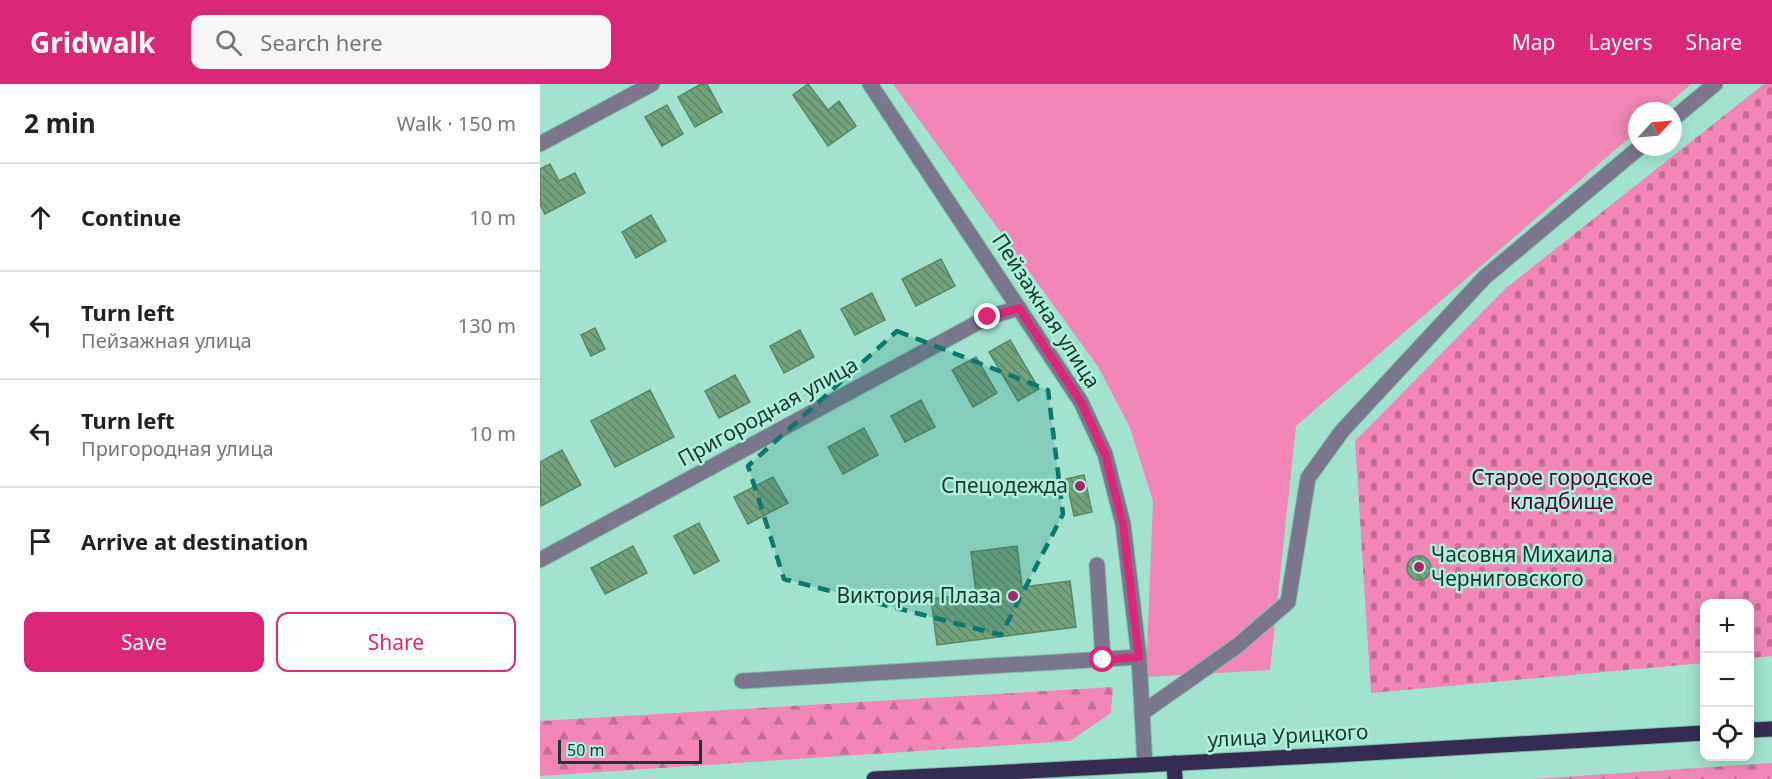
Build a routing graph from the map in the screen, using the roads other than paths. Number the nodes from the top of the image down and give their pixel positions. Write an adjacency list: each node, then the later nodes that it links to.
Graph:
1 (652, 84): 5 (street)
2 (870, 84): 7 (street, Пейзажная улица)
3 (1715, 84): 4 (street)
4 (1682, 112)
5 (540, 144)
6 (1629, 156): 13 (street)
7 (1019, 308): 8 (street, Пригородная улица); 10 (street, Пейзажная улица)
8 (540, 560)
9 (1097, 565): 11 (street)
10 (1139, 657): 11 (street); 13 (street, Пейзажная улица)
11 (1103, 660): 12 (street)
12 (742, 681)
13 (1142, 713): 18 (street, Пейзажная улица)
14 (1772, 729): 15 (main road)
15 (1754, 730)
16 (1700, 733): 17 (main road, улица Урицкого)
17 (1174, 763): 18 (main road, улица Урицкого); 20 (main road)
18 (1144, 765): 19 (main road, улица Урицкого)
19 (874, 779)
20 (1175, 779)

